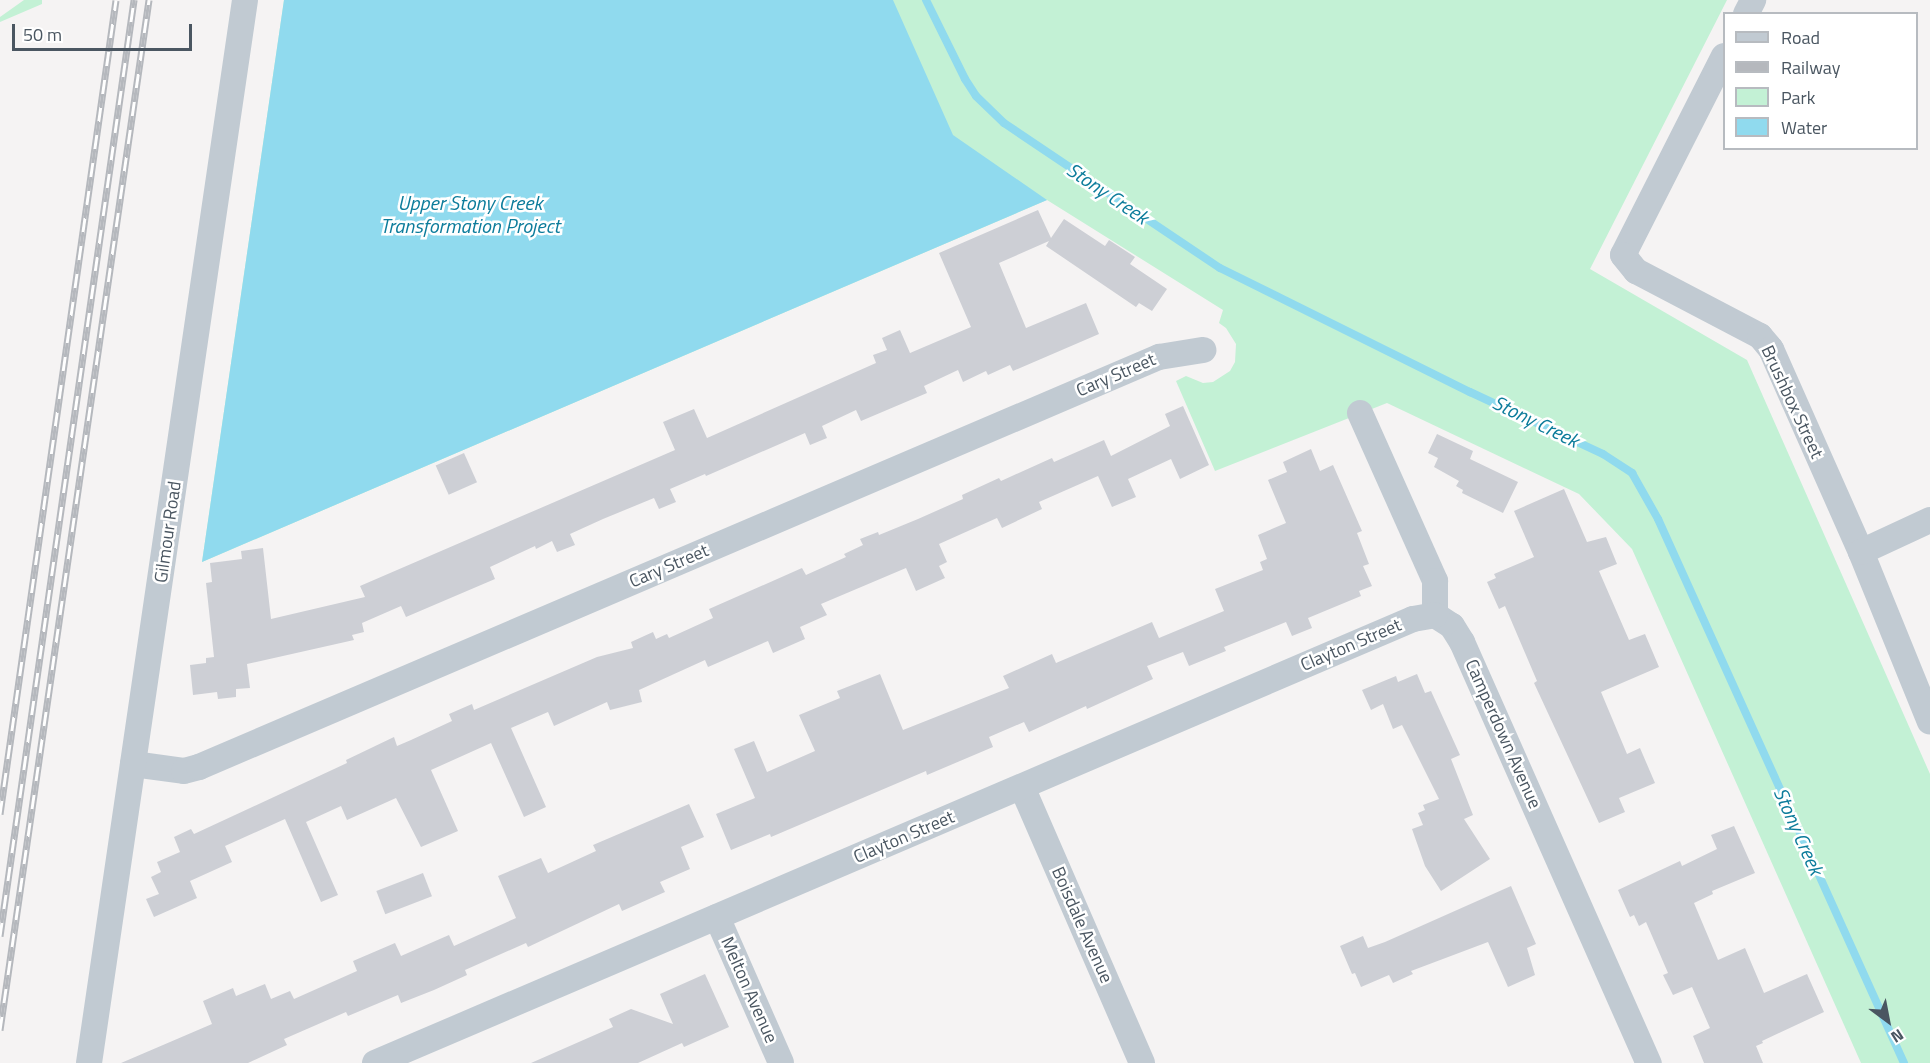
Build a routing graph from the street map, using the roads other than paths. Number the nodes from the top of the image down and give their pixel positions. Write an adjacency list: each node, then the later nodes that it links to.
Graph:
1 (245, 0): 9 (street, Gilmour Road)
2 (1723, 60): 6 (street, Brushbox Street)
3 (1203, 350): 9 (street, Cary Street)
4 (1360, 413): 7 (street)
5 (1930, 520): 6 (street)
6 (1861, 552): 8 (street, Brushbox Street)
7 (1435, 615): 10 (street, Clayton Street); 17 (street, Camperdown Avenue)
8 (1930, 722)
9 (133, 764): 13 (street, Gilmour Road)
10 (1022, 787): 11 (street, Clayton Street); 16 (street, Boisdale Avenue)
11 (717, 917): 12 (street, Clayton Street); 15 (street, Melton Avenue)
12 (417, 1055): 14 (street, Clayton Street)
13 (89, 1063)
14 (375, 1063)
15 (781, 1063)
16 (1142, 1063)
17 (1649, 1063)

